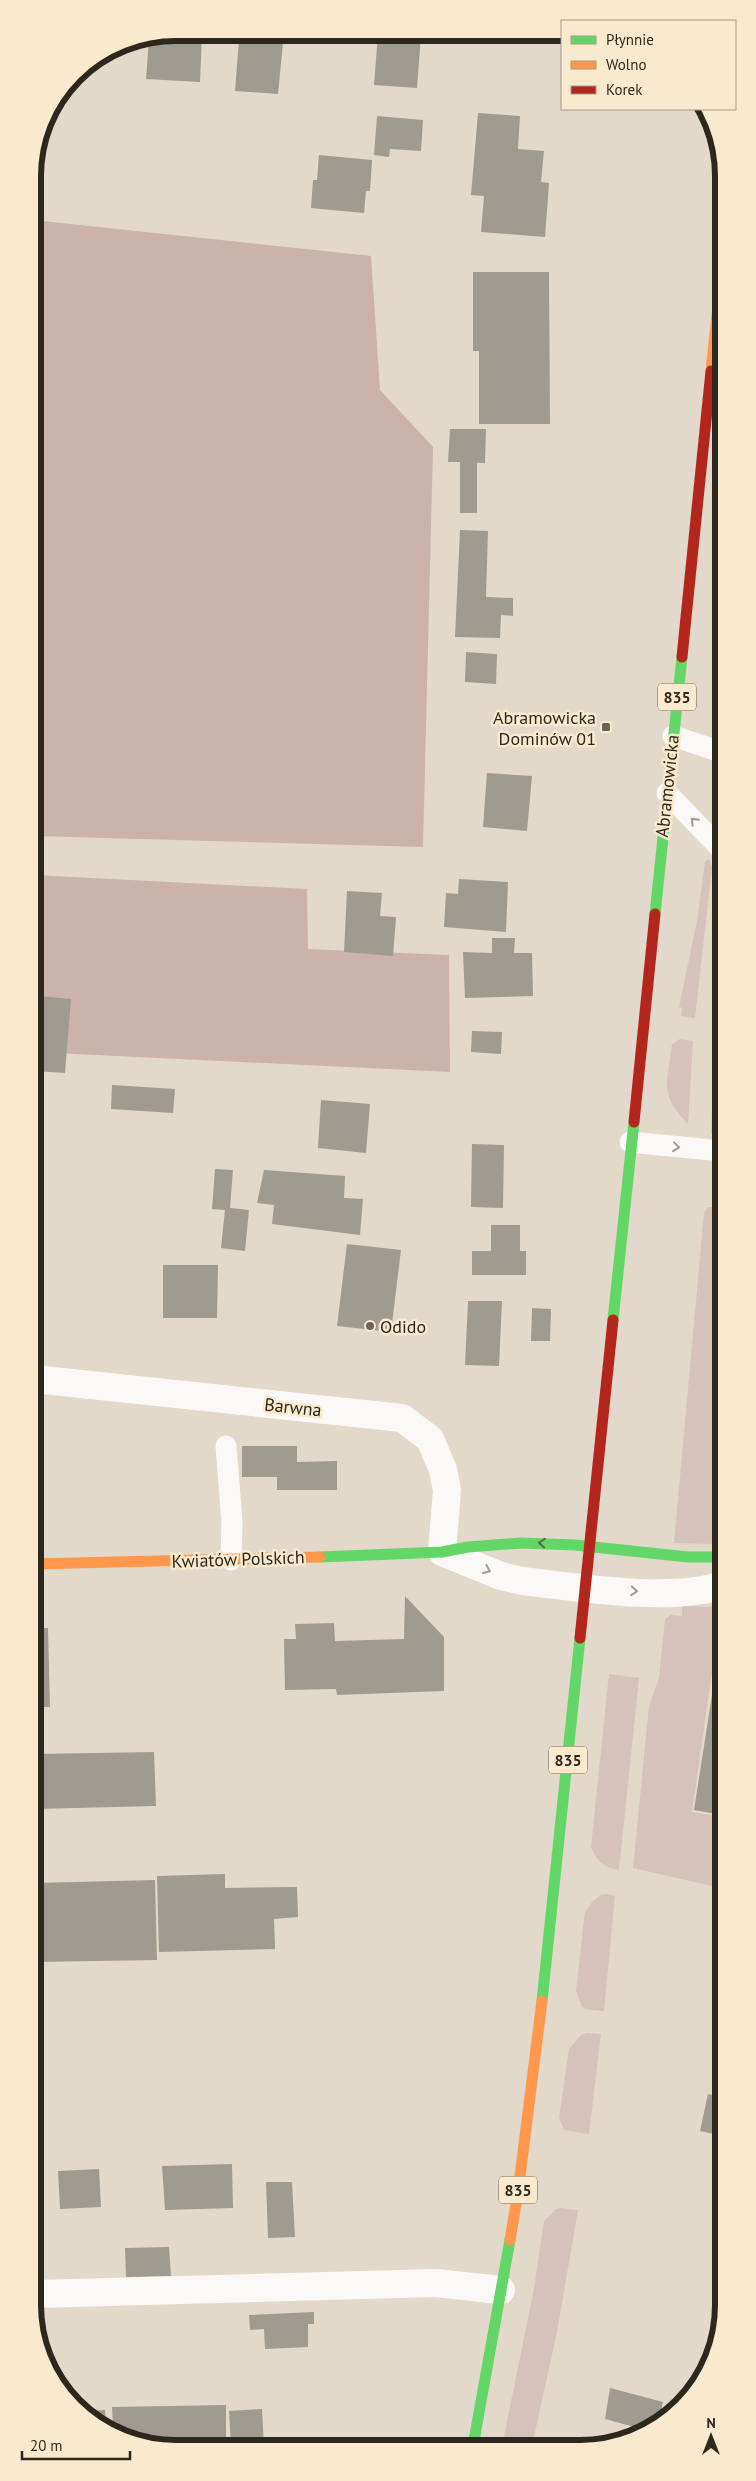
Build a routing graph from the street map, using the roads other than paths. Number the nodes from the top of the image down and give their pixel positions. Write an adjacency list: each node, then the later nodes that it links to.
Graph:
1 (715, 336): 2 (main road, Abramowicka / 835)
2 (673, 736): 3 (lane); 4 (main road, Abramowicka / 835)
3 (715, 750)
4 (667, 793): 5 (lane, one-way to 4); 6 (main road, Abramowicka / 835)
5 (715, 842)
6 (630, 1142): 7 (lane, one-way to 7); 10 (main road, Abramowicka / 835)
7 (715, 1150)
8 (41, 1380): 11 (street, Barwna)
9 (226, 1446): 13 (lane)
10 (590, 1547): 11 (main road, Kwiatów Polskich, one-way to 11); 12 (main road, Kwiatów Polskich); 15 (main road, 835)
11 (442, 1552): 13 (main road, Kwiatów Polskich); 15 (street, Kwiatów Polskich, one-way to 15)
12 (714, 1557)
13 (230, 1560): 14 (main road, Kwiatów Polskich)
14 (41, 1564)
15 (586, 1588): 16 (street, Kwiatów Polskich, one-way to 16); 17 (main road, 835)
16 (714, 1588)
17 (501, 2290): 18 (street); 19 (main road, 835)
18 (41, 2294)
19 (475, 2440)

